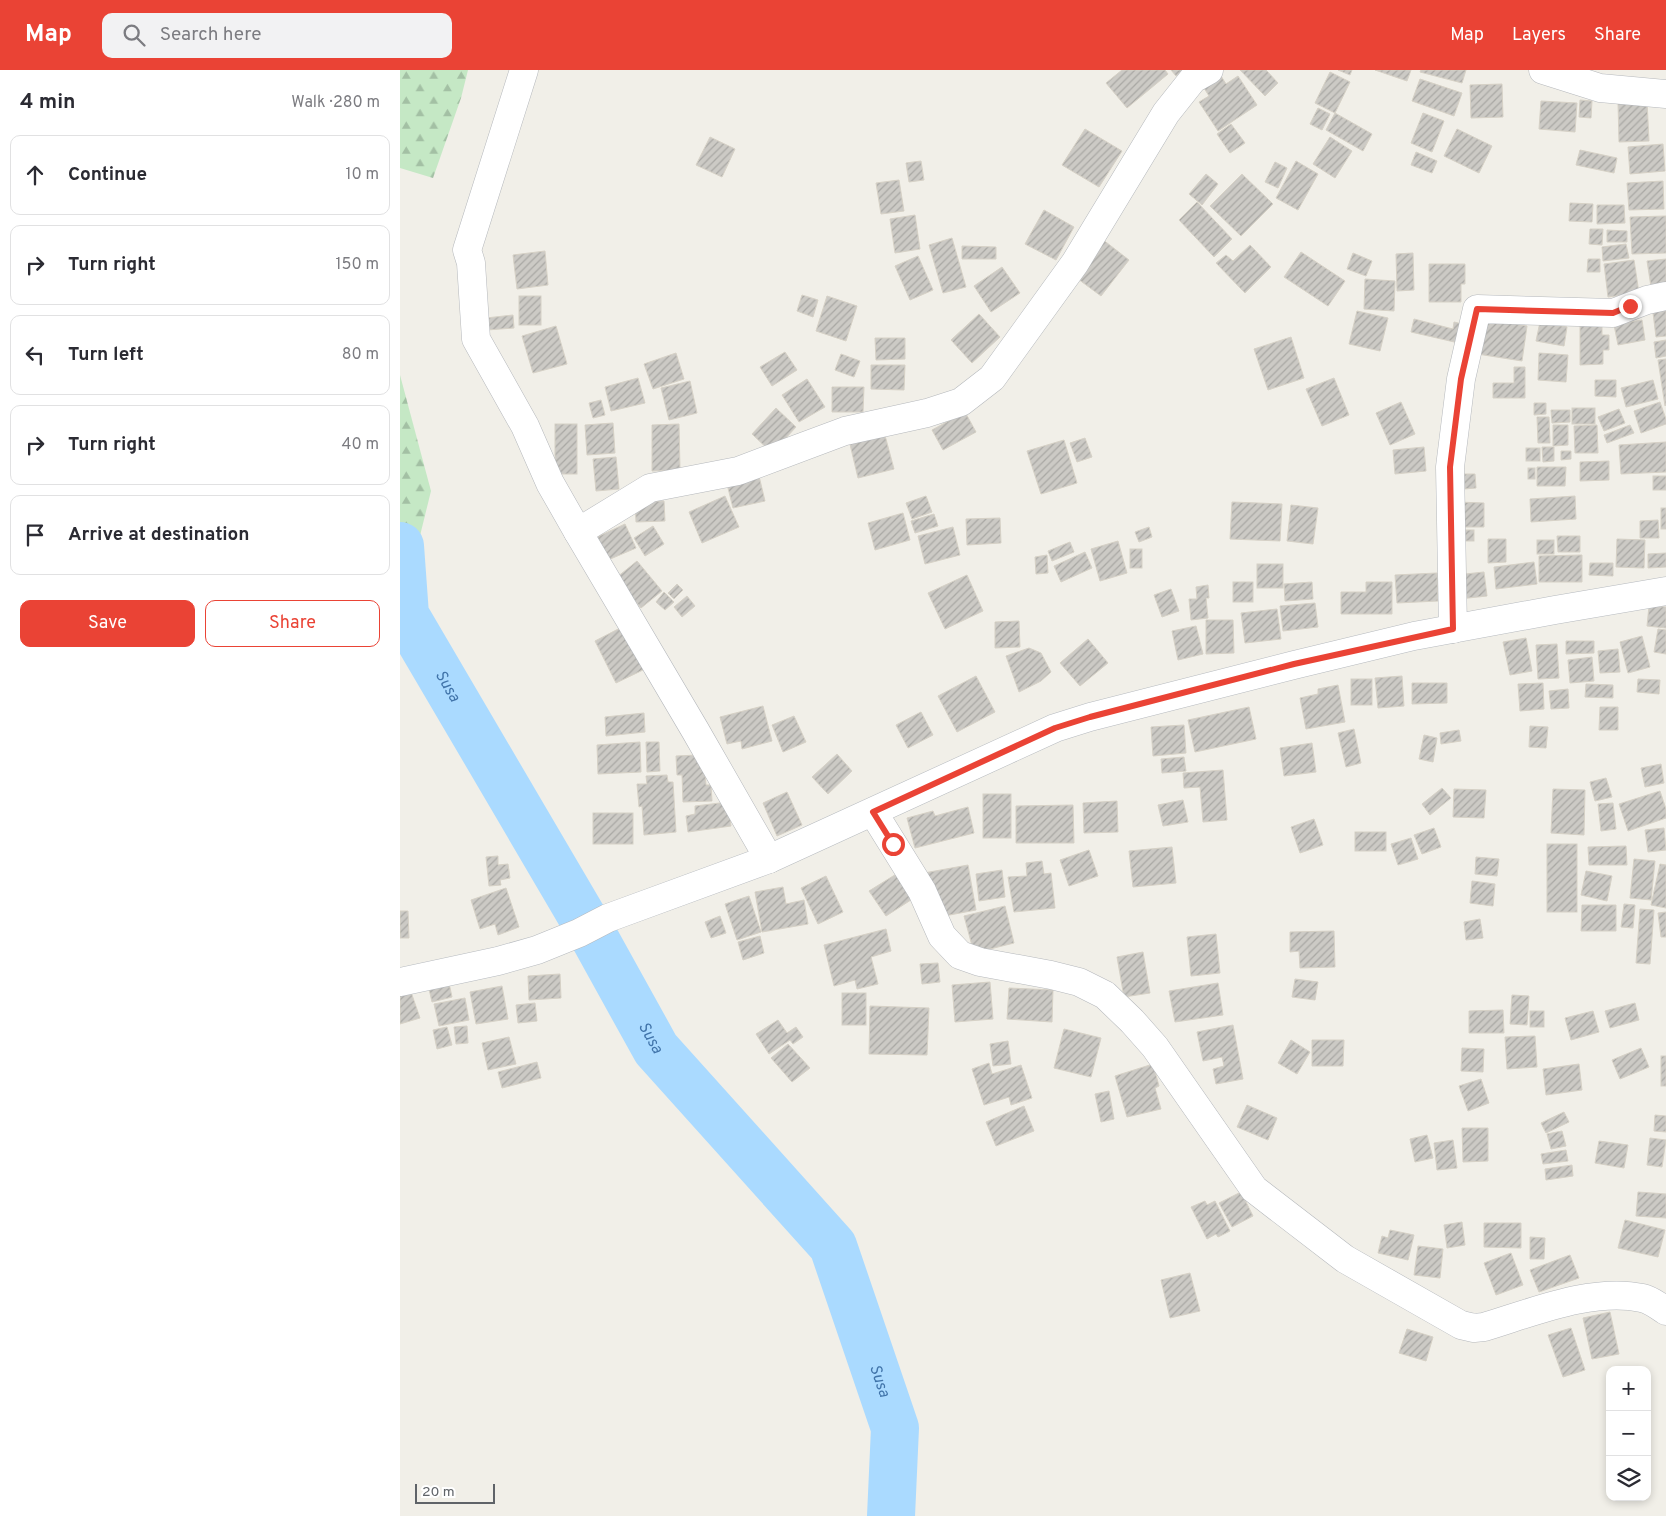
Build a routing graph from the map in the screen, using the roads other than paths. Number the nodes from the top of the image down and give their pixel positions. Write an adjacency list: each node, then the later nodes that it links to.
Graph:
1 (524, 70): 6 (street)
2 (1209, 70): 6 (street)
3 (1543, 70): 4 (street)
4 (1666, 94)
5 (1666, 296): 8 (street)
6 (578, 532): 10 (street)
7 (1666, 591): 8 (street)
8 (1453, 629): 9 (street)
9 (873, 812): 10 (street); 12 (street)
10 (769, 859): 11 (street)
11 (400, 982)
12 (1666, 1311)

